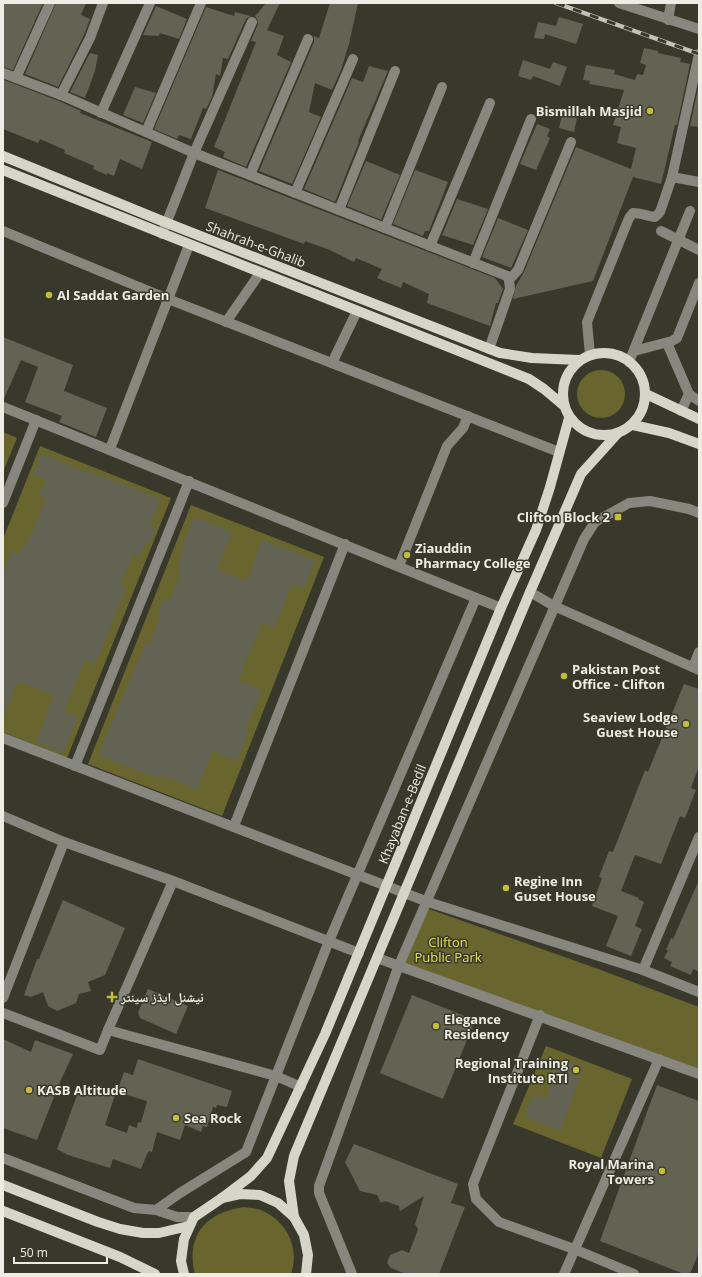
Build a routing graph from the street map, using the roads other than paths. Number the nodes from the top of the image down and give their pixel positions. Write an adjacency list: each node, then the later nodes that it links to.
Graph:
1 (50, 3): 15 (street)
2 (103, 3): 17 (street)
3 (150, 3): 19 (street)
4 (201, 3): 21 (street)
5 (619, 3): 7 (street)
6 (672, 3): 7 (street)
7 (668, 20): 9 (street)
8 (252, 22): 23 (street)
9 (699, 29)
10 (308, 39): 26 (street)
11 (699, 54): 27 (street)
12 (353, 60): 29 (street)
13 (395, 71): 30 (street)
14 (3, 74): 15 (street)
15 (16, 78): 17 (street)
16 (442, 87): 33 (street)
17 (61, 95): 19 (street)
18 (490, 103): 39 (street)
19 (101, 113): 21 (street)
20 (531, 119): 41 (street)
21 (146, 132): 23 (street)
22 (571, 142): 43 (street)
23 (194, 153): 26 (street); 32 (street)
24 (3, 156): 32 (main road, Shahrah-e-Ghalib)
25 (3, 170): 36 (main road, Shahrah-e-Ghalib)
26 (250, 175): 29 (street)
27 (672, 176): 28 (street); 51 (street)
28 (699, 182)
29 (294, 193): 30 (street)
30 (339, 210): 33 (street)
31 (690, 212): 37 (street)
32 (168, 223): 36 (street); 49 (main road, Shahrah-e-Ghalib)
33 (385, 228): 39 (street)
34 (3, 231): 45 (street)
35 (661, 231): 37 (street)
36 (162, 234): 38 (main road, Shahrah-e-Ghalib)
37 (679, 240): 40 (street); 50 (street)
38 (189, 245): 42 (main road, Shahrah-e-Ghalib); 45 (street)
39 (430, 246): 41 (street)
40 (699, 250)
41 (473, 263): 43 (street)
42 (260, 273): 46 (main road, Shahrah-e-Ghalib); 47 (street)
43 (509, 280): 49 (street)
44 (699, 283): 48 (street)
45 (168, 299): 47 (street); 68 (street)
46 (357, 311): 54 (street); 58 (main road, Shahrah-e-Ghalib)
47 (226, 322): 54 (street)
48 (666, 343): 50 (street); 56 (street)
49 (489, 349): 52 (main road, Shahrah-e-Ghalib)
50 (634, 351): 53 (street)
51 (590, 355): 52 (main road); 53 (main road)
52 (580, 360): 58 (main road)
53 (629, 362): 55 (main road)
54 (332, 363): 61 (street)
55 (646, 394): 60 (main road); 65 (main road)
56 (689, 394): 57 (street); 60 (street)
57 (699, 401)
58 (563, 405): 62 (main road)
59 (3, 407): 64 (street)
60 (681, 411): 63 (main road)
61 (468, 416): 69 (street); 74 (street)
62 (569, 418): 66 (main road); 69 (main road, Khayaban-e-Bedil)
63 (699, 419)
64 (36, 420): 68 (street); 71 (street)
65 (633, 425): 66 (main road); 67 (main road)
66 (618, 433): 75 (main road)
67 (699, 444)
68 (110, 449): 70 (street)
69 (559, 452): 78 (main road, Khayaban-e-Bedil)
70 (189, 481): 73 (street); 82 (street)
71 (3, 503)
72 (699, 514): 77 (street)
73 (345, 544): 74 (street); 84 (street)
74 (399, 566): 76 (street)
75 (530, 592): 77 (street); 90 (main road)
76 (476, 598): 78 (street); 87 (street)
77 (554, 606): 80 (street); 91 (street)
78 (501, 608): 89 (main road, Khayaban-e-Bedil)
79 (699, 652): 80 (street)
80 (696, 669)
81 (3, 738): 82 (street)
82 (75, 766): 84 (street)
83 (3, 816): 86 (street)
84 (234, 826): 87 (street)
85 (699, 837): 96 (street)
86 (64, 842): 88 (street); 98 (street)
87 (357, 874): 89 (street); 92 (street)
88 (173, 881): 92 (street); 101 (street)
89 (386, 886): 90 (street); 93 (main road, Khayaban-e-Bedil)
90 (404, 893): 91 (street); 94 (main road)
91 (428, 902): 95 (street); 96 (street)
92 (328, 941): 93 (street); 104 (street)
93 (358, 953): 105 (main road, Khayaban-e-Bedil)
94 (377, 958): 95 (street); 111 (main road)
95 (400, 965): 100 (street); 117 (street)
96 (643, 970): 97 (street)
97 (699, 992)
98 (3, 998)
99 (3, 1013): 101 (street)
100 (540, 1015): 102 (street); 113 (street)
101 (108, 1030): 104 (street)
102 (659, 1059): 103 (street); 113 (street)
103 (699, 1074)
104 (276, 1076): 105 (street); 109 (street)
105 (301, 1087): 108 (main road, Khayaban-e-Bedil)
106 (3, 1158): 109 (street)
107 (3, 1185): 112 (main road)
108 (222, 1198): 111 (main road); 112 (main road, Khayaban-e-Bedil)
109 (156, 1210): 112 (street)
110 (3, 1211): 114 (main road)
111 (294, 1217): 116 (main road)
112 (191, 1221): 115 (main road)
113 (574, 1249): 118 (street); 119 (street)
114 (155, 1274)
115 (184, 1274)
116 (306, 1274)
117 (352, 1274)
118 (564, 1274)
119 (634, 1274)

